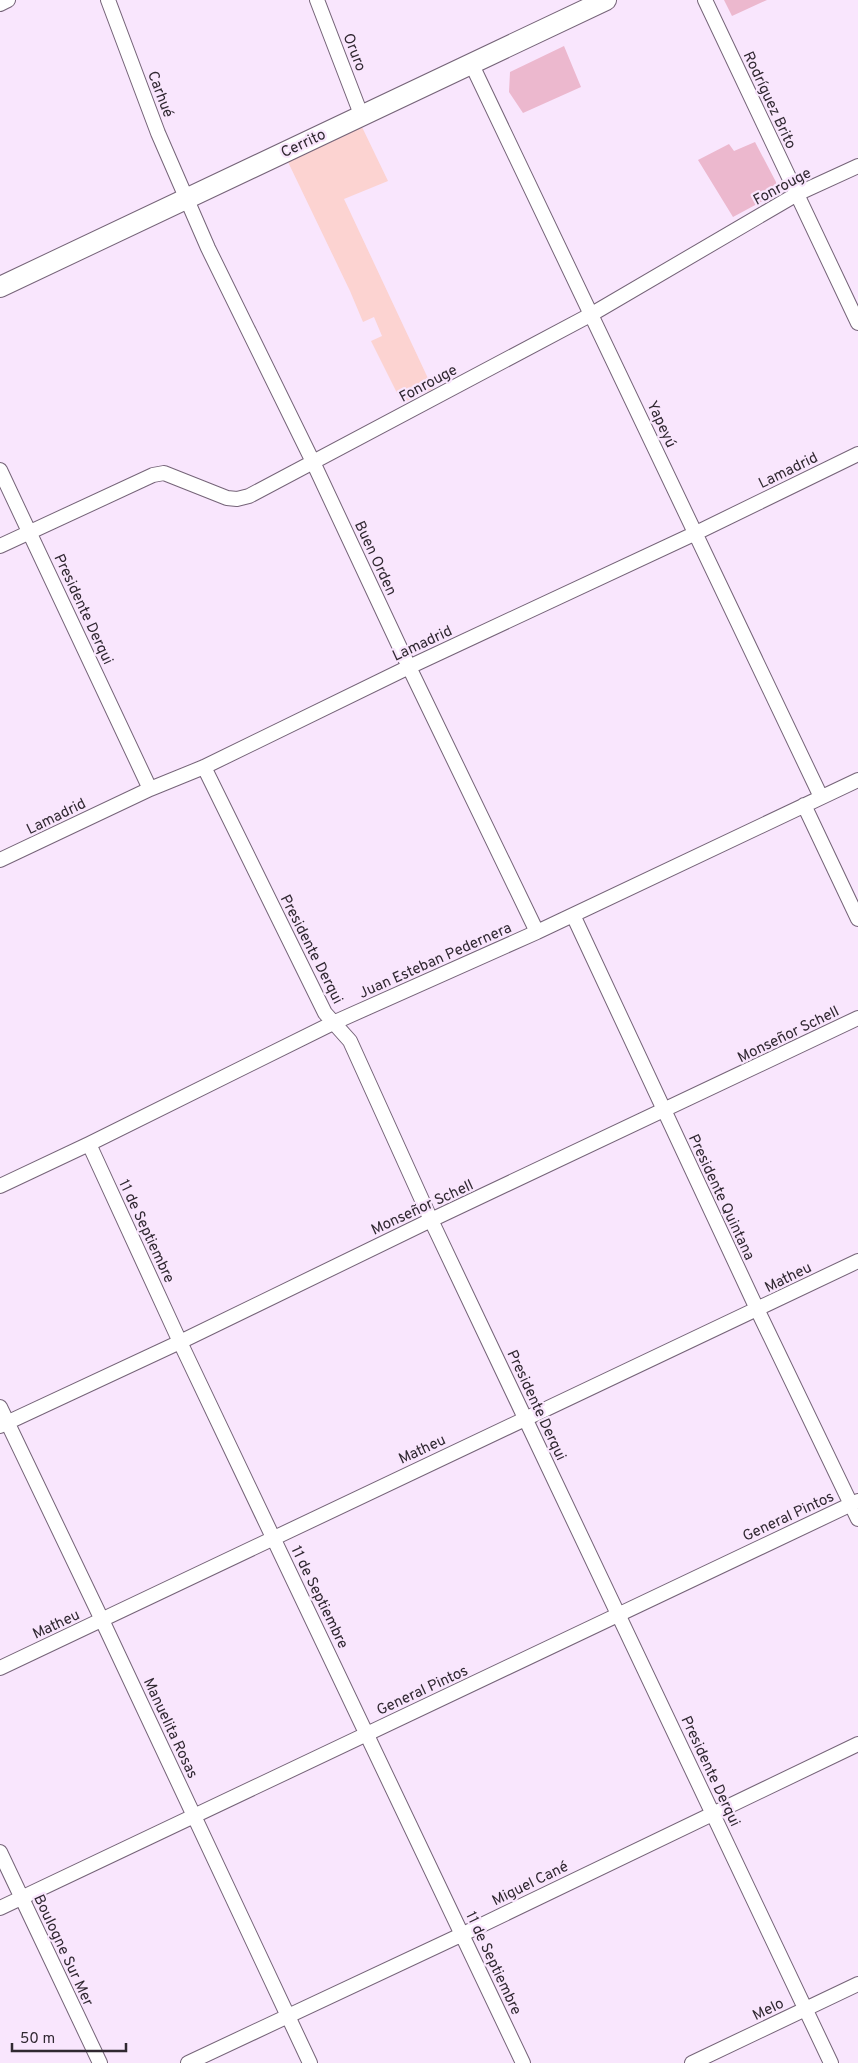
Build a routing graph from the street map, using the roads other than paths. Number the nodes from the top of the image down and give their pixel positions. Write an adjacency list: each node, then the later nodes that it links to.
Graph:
1 (8, 0): 6 (street)
2 (108, 0): 11 (street, Carhué)
3 (317, 0): 8 (street, Oruro)
4 (606, 0): 7 (main road, Cerrito)
5 (705, 0): 10 (street, Rodríguez Brito)
6 (0, 4)
7 (472, 65): 8 (main road, Cerrito); 13 (street, Yapeyú)
8 (362, 116): 11 (main road, Cerrito)
9 (858, 166): 10 (street, Fonrouge)
10 (797, 194): 13 (street, Fonrouge); 14 (street, Rodríguez Brito)
11 (185, 198): 12 (main road, Cerrito); 16 (street, Buen Orden)
12 (0, 287)
13 (592, 314): 16 (street, Fonrouge); 19 (street, Yapeyú)
14 (858, 323)
15 (858, 454): 19 (street, Lamadrid)
16 (313, 462): 18 (street, Fonrouge); 21 (street, Buen Orden)
17 (0, 470): 18 (street, Presidente Derqui)
18 (30, 532): 20 (street, Fonrouge); 24 (street, Presidente Derqui)
19 (696, 533): 21 (street, Lamadrid); 25 (street, Yapeyú)
20 (0, 546)
21 (409, 667): 22 (street, Lamadrid); 30 (street, Buen Orden)
22 (204, 767): 24 (street, Lamadrid); 32 (street, Presidente Derqui)
23 (858, 780): 25 (street, Juan Esteban Pedernera)
24 (150, 789): 27 (street, Lamadrid)
25 (822, 797): 26 (street, Juan Esteban Pedernera)
26 (804, 805): 28 (street, Juan Esteban Pedernera); 29 (street)
27 (0, 860)
28 (573, 915): 30 (street, Juan Esteban Pedernera); 33 (street, Presidente Quintana)
29 (858, 919)
30 (537, 932): 32 (street, Juan Esteban Pedernera)
31 (858, 1018): 33 (street, Monseñor Schell)
32 (333, 1023): 34 (street, Juan Esteban Pedernera); 36 (street, Presidente Derqui)
33 (664, 1112): 36 (street, Monseñor Schell); 38 (street, Presidente Quintana)
34 (89, 1144): 35 (street, Juan Esteban Pedernera); 39 (street, 11 de Septiembre)
35 (0, 1186)
36 (431, 1220): 39 (street, Monseñor Schell); 41 (street, Presidente Derqui)
37 (858, 1261): 38 (street, Matheu)
38 (757, 1310): 41 (street, Matheu); 43 (street, Presidente Quintana)
39 (180, 1342): 42 (street, Monseñor Schell); 45 (street, 11 de Septiembre)
40 (0, 1407): 42 (street, Manuelita Rosas)
41 (525, 1418): 45 (street, Matheu); 46 (street, Presidente Derqui)
42 (3, 1424): 47 (street, Manuelita Rosas)
43 (855, 1503): 44 (street, Presidente Quintana); 46 (street, General Pintos)
44 (858, 1519)
45 (274, 1538): 47 (street, Matheu); 49 (street, 11 de Septiembre)
46 (619, 1614): 49 (street, General Pintos); 51 (street, Presidente Derqui)
47 (102, 1620): 48 (street, Matheu); 52 (street, Manuelita Rosas)
48 (0, 1668)
49 (367, 1734): 52 (street, General Pintos); 56 (street, 11 de Septiembre)
50 (858, 1744): 51 (street, Miguel Cané)
51 (714, 1813): 56 (street, Miguel Cané); 58 (street, Presidente Derqui)
52 (194, 1816): 54 (street, General Pintos); 59 (street, Manuelita Rosas)
53 (0, 1852): 54 (street, Boulogne Sur Mer)
54 (22, 1898): 55 (street, General Pintos); 60 (street, Boulogne Sur Mer)
55 (0, 1908)
56 (463, 1934): 59 (street, Miguel Cané); 63 (street, 11 de Septiembre)
57 (858, 1984): 58 (street, Melo)
58 (806, 2008): 64 (street, Melo); 65 (street, Presidente Derqui)
59 (288, 2016): 61 (street, Miguel Cané); 62 (street, Manuelita Rosas)
60 (100, 2063)
61 (188, 2063)
62 (310, 2063)
63 (523, 2063)
64 (692, 2063)
65 (831, 2063)

